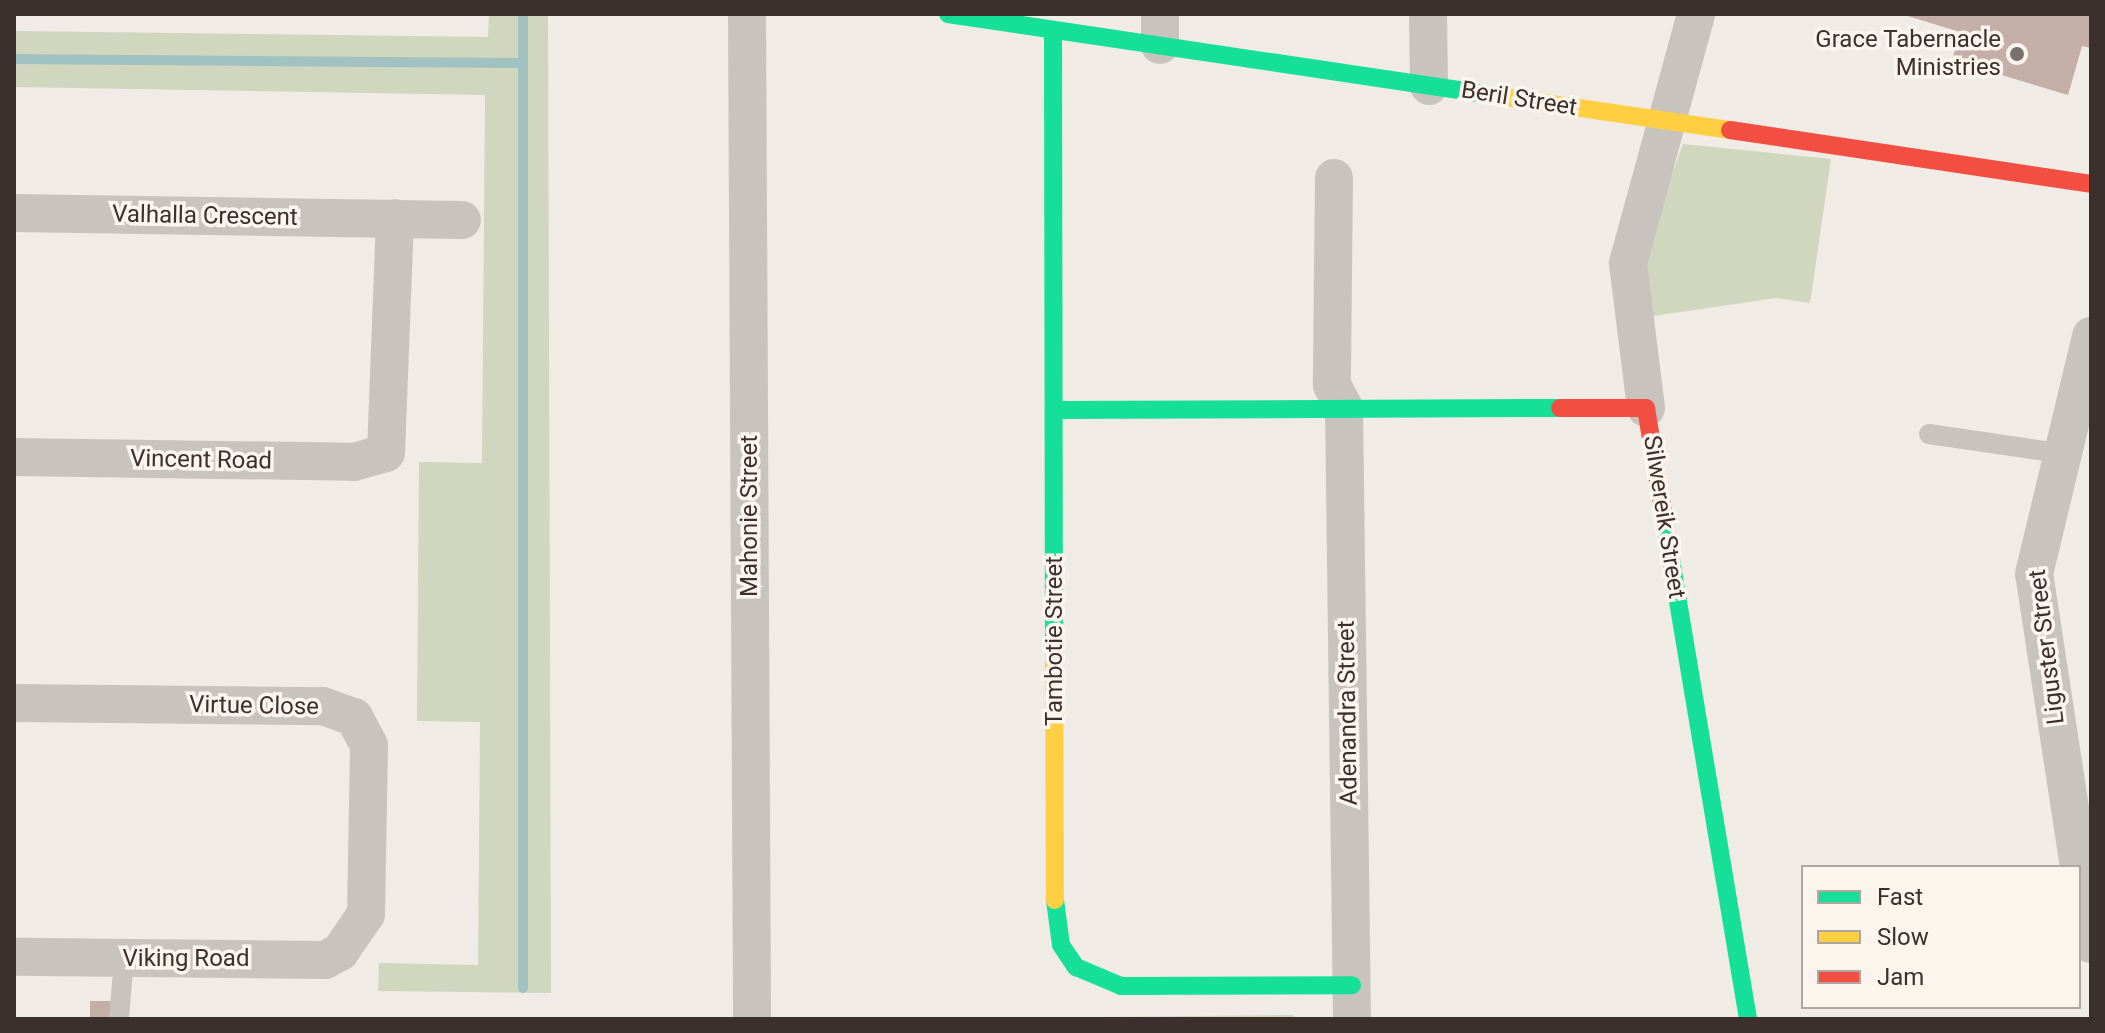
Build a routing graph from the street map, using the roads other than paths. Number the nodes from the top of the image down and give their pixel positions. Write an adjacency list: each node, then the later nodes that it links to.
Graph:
1 (747, 14): 30 (street, Mahonie Street)
2 (948, 14): 5 (street, Beril Street)
3 (1428, 14): 7 (street)
4 (1696, 14): 8 (street)
5 (1053, 30): 6 (street, Beril Street); 17 (street, Tambotie Street)
6 (1160, 30): 7 (street, Beril Street)
7 (1429, 86): 8 (street, Beril Street)
8 (1666, 121): 10 (street, Beril Street); 16 (street)
9 (1334, 178): 15 (street, Adenandra Street)
10 (2091, 184)
11 (14, 213): 12 (street, Valhalla Crescent)
12 (395, 218): 13 (street, Valhalla Crescent); 20 (street, Vincent Road)
13 (462, 220)
14 (2091, 336): 19 (street, Liguster Street)
15 (1344, 408): 16 (street, Silwereik Street); 17 (street, Silwereik Street); 28 (street, Adenandra Street)
16 (1646, 408): 31 (street, Silwereik Street)
17 (1055, 410): 28 (street, Tambotie Street)
18 (1929, 434): 19 (lane)
19 (2060, 453): 22 (street, Liguster Street)
20 (14, 457)
21 (14, 703): 24 (street, Virtue Close)
22 (2079, 865)
23 (2081, 881): 25 (street, Liguster Street)
24 (352, 942): 27 (street, Viking Road)
25 (2091, 944)
26 (14, 957): 27 (street, Viking Road)
27 (124, 958): 29 (lane)
28 (1352, 1002)
29 (119, 1019)
30 (752, 1019)
31 (1748, 1019)

